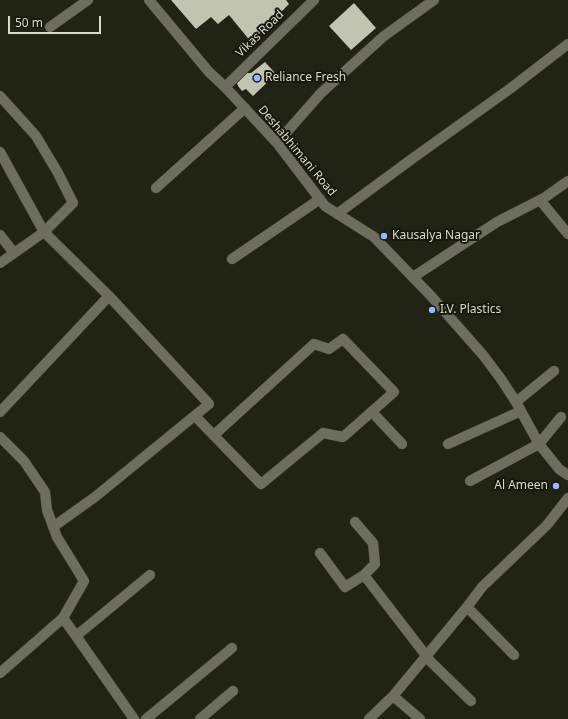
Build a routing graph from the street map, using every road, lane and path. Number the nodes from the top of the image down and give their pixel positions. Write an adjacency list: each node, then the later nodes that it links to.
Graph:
1 (88, 0): 5 (street)
2 (149, 0): 7 (street, Deshabhimani Road)
3 (314, 0): 7 (street, Vikas Road)
4 (434, 0): 10 (street)
5 (50, 27)
6 (568, 44): 16 (street)
7 (225, 87): 9 (street, Deshabhimani Road)
8 (0, 96): 17 (street)
9 (245, 108): 10 (street, Deshabhimani Road); 13 (street)
10 (277, 143): 14 (street, Deshabhimani Road)
11 (0, 152): 17 (street)
12 (568, 180): 15 (street)
13 (156, 188)
14 (320, 200): 16 (street, Deshabhimani Road); 21 (street)
15 (540, 200): 18 (street); 23 (street)
16 (337, 214): 23 (street, Deshabhimani Road)
17 (44, 232): 20 (street); 24 (street)
18 (568, 234)
19 (0, 235): 20 (street)
20 (14, 253): 22 (street)
21 (232, 259)
22 (0, 263)
23 (413, 277): 26 (street, Deshabhimani Road)
24 (109, 296): 27 (street); 29 (street)
25 (554, 371): 26 (street)
26 (518, 407): 34 (street); 35 (street, Deshabhimani Road)
27 (0, 412)
28 (372, 412): 31 (street); 31 (street); 33 (street)
29 (196, 416): 31 (street); 40 (street)
30 (561, 417): 35 (street)
31 (214, 435)
32 (0, 437): 40 (street)
33 (402, 444)
34 (448, 444)
35 (539, 444): 36 (street, Deshabhimani Road); 37 (street)
36 (568, 476)
37 (470, 481)
38 (568, 498): 44 (street)
39 (355, 522): 43 (street)
40 (53, 527): 45 (street)
41 (320, 553): 43 (street)
42 (150, 575): 46 (street)
43 (364, 575): 48 (street)
44 (467, 607): 48 (street); 49 (street)
45 (63, 618): 46 (street); 50 (street)
46 (76, 636): 54 (street)
47 (232, 648): 55 (street)
48 (427, 655): 52 (street); 53 (street)
49 (514, 655)
50 (0, 673)
51 (232, 692): 56 (street)
52 (393, 696): 57 (street); 58 (street)
53 (471, 701)
54 (134, 719)
55 (146, 719)
56 (200, 719)
57 (370, 719)
58 (420, 719)

